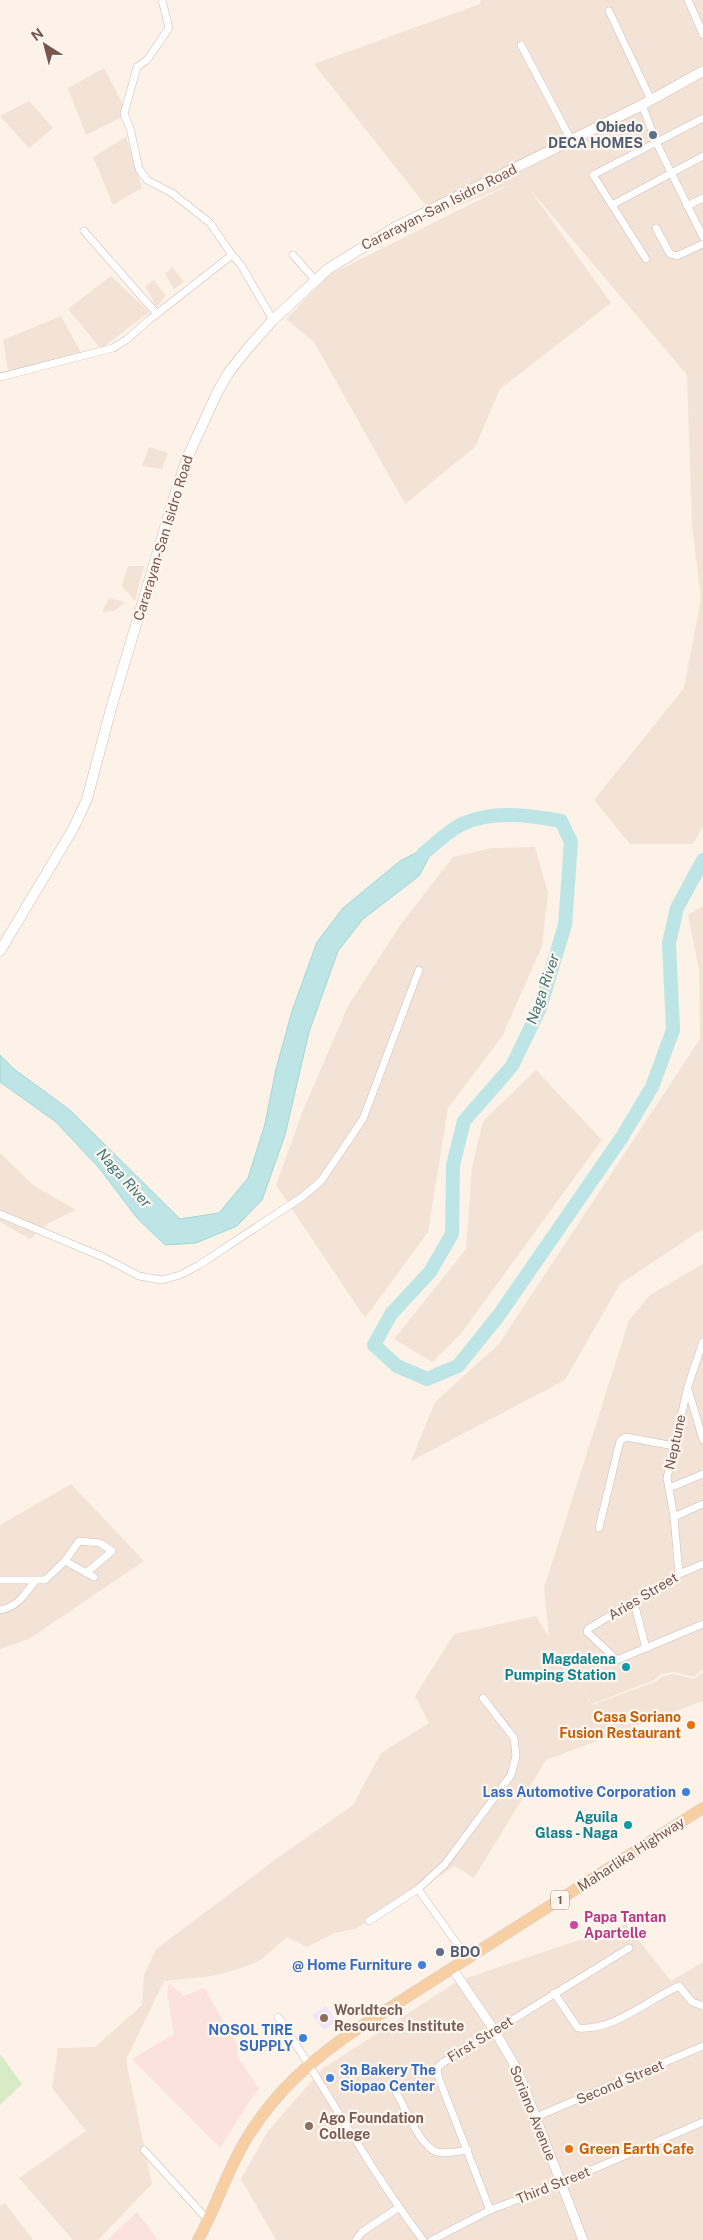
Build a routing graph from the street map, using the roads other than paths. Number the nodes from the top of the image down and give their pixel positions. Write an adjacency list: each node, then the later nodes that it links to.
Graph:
1 (162, 0): 20 (street)
2 (688, 0): 4 (street)
3 (609, 11): 7 (street)
4 (703, 34)
5 (521, 45): 9 (street)
6 (703, 71): 7 (main road, Cararayan-San Isidro Road)
7 (646, 103): 9 (main road, Cararayan-San Isidro Road); 10 (street)
8 (703, 118): 10 (street)
9 (571, 140): 23 (main road, Cararayan-San Isidro Road)
10 (656, 142): 12 (street); 14 (street)
11 (703, 156): 12 (street)
12 (670, 173): 14 (street); 15 (street)
13 (703, 198): 15 (street)
14 (612, 204): 22 (street)
15 (687, 206): 18 (street)
16 (656, 228): 19 (street)
17 (84, 231): 24 (street)
18 (702, 235)
19 (703, 244)
20 (232, 255): 24 (street); 25 (street)
21 (293, 255): 23 (street)
22 (646, 259)
23 (316, 281): 25 (main road, Cararayan-San Isidro Road)
24 (157, 314): 26 (street)
25 (273, 320): 27 (main road, Cararayan-San Isidro Road)
26 (0, 377)
27 (0, 951)
28 (420, 970): 29 (street)
29 (0, 1214)
30 (703, 1342): 31 (street, Neptune)
31 (688, 1386): 32 (street); 33 (street, Neptune)
32 (703, 1440)
33 (674, 1446): 35 (street, Neptune); 38 (street)
34 (703, 1474): 35 (street)
35 (669, 1488): 37 (street, Neptune)
36 (703, 1504): 37 (street)
37 (674, 1517): 42 (street, Neptune)
38 (600, 1528)
39 (65, 1561): 41 (street); 41 (street); 45 (street)
40 (703, 1564): 42 (street, Aries Street)
41 (86, 1573): 43 (street)
42 (679, 1574): 46 (street, Aries Street)
43 (94, 1578)
44 (0, 1580): 45 (street)
45 (35, 1581): 47 (street)
46 (634, 1603): 49 (street); 49 (street, Aries Street)
47 (0, 1610)
48 (703, 1624): 49 (street)
49 (646, 1648)
50 (483, 1698): 52 (street)
51 (703, 1808): 55 (main road, Maharlika Highway / 1)
52 (418, 1890): 53 (street); 55 (street)
53 (369, 1921)
54 (629, 1948): 57 (street, First Street)
55 (468, 1959): 56 (main road, Maharlika Highway / 1)
56 (452, 1968): 60 (street, Soriano Avenue); 62 (main road, Maharlika Highway / 1)
57 (554, 1992): 58 (street); 60 (street, First Street)
58 (703, 2006)
59 (278, 2017): 62 (street)
60 (494, 2030): 64 (street, Soriano Avenue); 67 (street, First Street)
61 (703, 2046): 64 (street, Second Street)
62 (309, 2063): 69 (street); 71 (main road, Maharlika Highway / 1)
63 (395, 2090): 67 (street)
64 (536, 2117): 68 (street, Soriano Avenue)
65 (703, 2122): 68 (street, Third Street)
66 (144, 2150): 71 (street)
67 (468, 2150): 70 (street, First Street)
68 (561, 2183): 70 (street, Third Street); 76 (street, Soriano Avenue)
69 (398, 2208): 73 (street); 74 (street)
70 (490, 2210): 75 (street, Third Street)
71 (208, 2220): 72 (main road, Maharlika Highway / 1)
72 (198, 2240)
73 (356, 2240)
74 (422, 2240)
75 (432, 2240)
76 (583, 2240)

